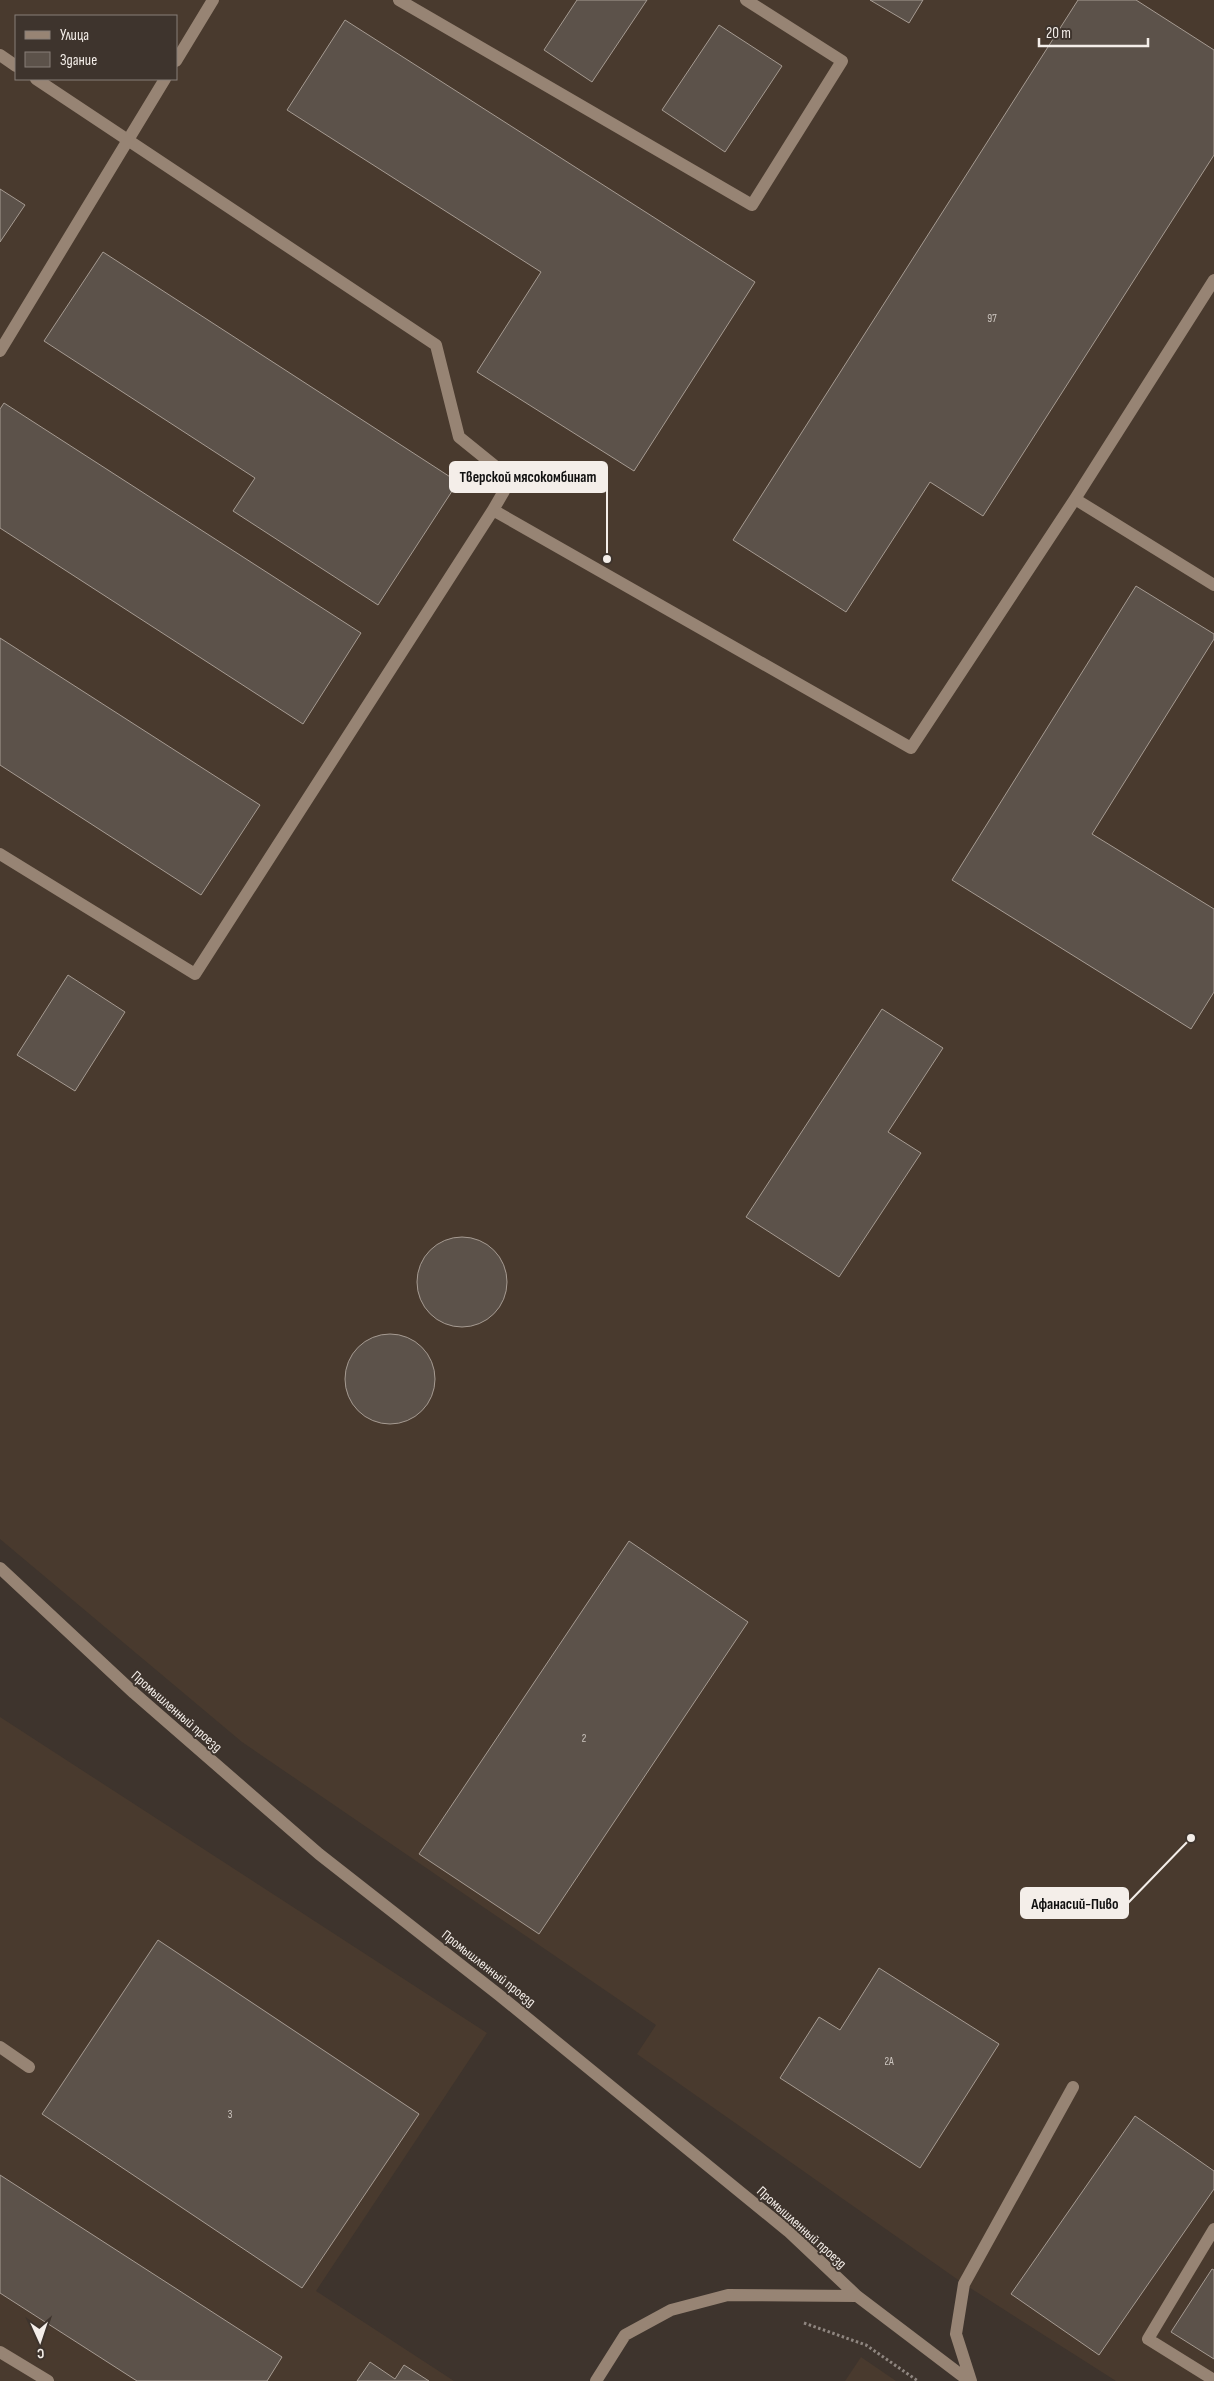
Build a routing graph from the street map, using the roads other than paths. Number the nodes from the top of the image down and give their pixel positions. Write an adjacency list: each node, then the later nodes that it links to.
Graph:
1 (213, 0): 5 (street)
2 (399, 0): 3 (street)
3 (746, 0)
4 (0, 55): 6 (street)
5 (178, 58)
6 (15, 65)
7 (37, 80): 9 (street)
8 (165, 80): 9 (street)
9 (128, 141): 11 (street); 13 (street)
10 (1214, 280): 12 (street)
11 (0, 351)
12 (1075, 499): 13 (street); 14 (street)
13 (493, 510): 15 (street)
14 (1214, 585)
15 (0, 854)
16 (0, 1568): 21 (street, Промышленный проезд)
17 (0, 2047): 18 (street)
18 (29, 2067)
19 (1073, 2087): 26 (street)
20 (1214, 2229): 23 (street)
21 (857, 2296): 25 (street); 26 (street, Промышленный проезд)
22 (0, 2352): 24 (street)
23 (1214, 2380)
24 (48, 2381)
25 (596, 2381)
26 (970, 2381)

